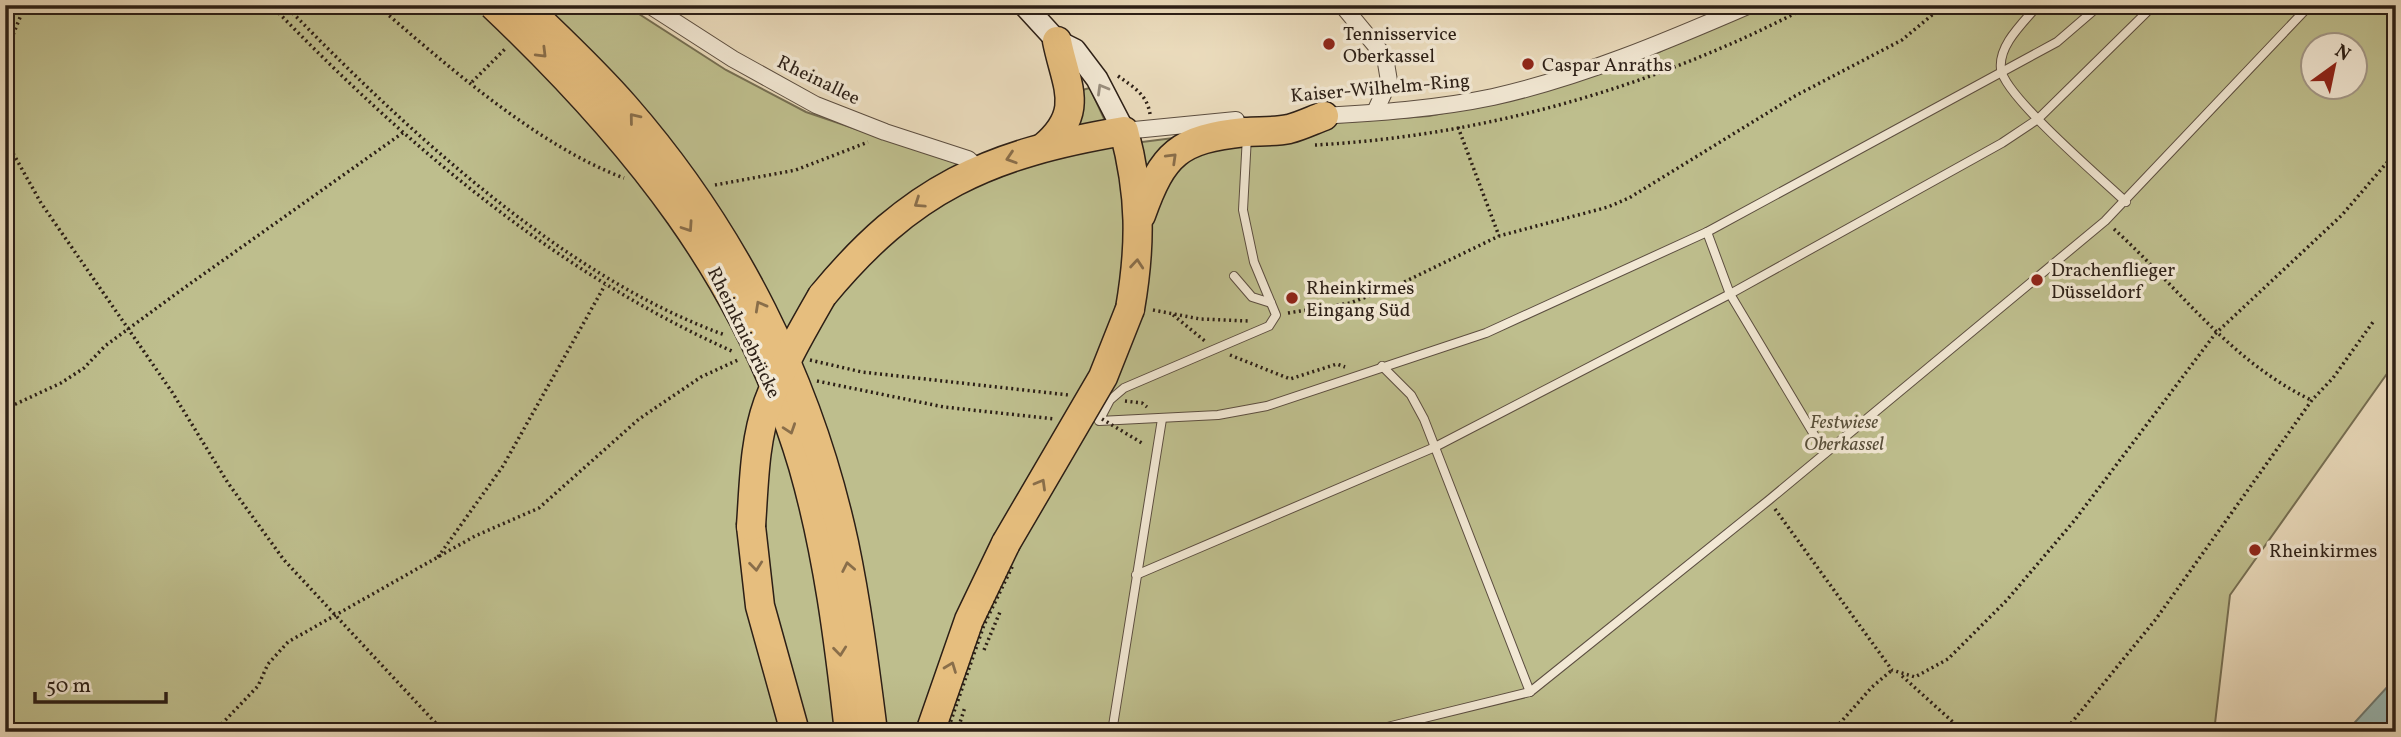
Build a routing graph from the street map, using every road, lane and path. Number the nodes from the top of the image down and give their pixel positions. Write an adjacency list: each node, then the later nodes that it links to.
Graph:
1 (25, 5): 15 (path)
2 (271, 5): 23 (path)
3 (493, 5): 68 (highway, Rheinkniebrücke, one-way to 68, bridge)
4 (524, 5): 69 (highway, Rheinkniebrücke, one-way to 4, bridge)
5 (649, 5): 28 (street, Rheinallee)
6 (1024, 5): 14 (street)
7 (1342, 5): 17 (street)
8 (1750, 5): 17 (street, Kaiser-Wilhelm-Ring)
9 (1944, 5): 33 (path)
10 (2038, 5): 16 (lane)
11 (2100, 5): 16 (lane)
12 (2154, 5): 19 (lane)
13 (2310, 5): 29 (lane)
14 (1057, 41): 22 (street, one-way to 14); 25 (highway)
15 (5, 55)
16 (2000, 71): 19 (lane); 32 (lane)
17 (1375, 112): 18 (street, Kaiser-Wilhelm-Ring)
18 (1324, 116): 20 (highway)
19 (2038, 119): 29 (lane); 36 (lane)
20 (1246, 126): 22 (street); 30 (highway, one-way to 20); 37 (lane)
21 (1458, 127): 33 (path)
22 (1124, 131): 25 (highway); 30 (highway)
23 (404, 132): 27 (path); 42 (path)
24 (5, 139): 42 (path)
25 (1044, 147): 28 (highway, one-way to 28)
26 (2396, 152): 43 (path)
27 (440, 164)
28 (979, 169): 67 (highway, one-way to 67, bridge)
29 (2126, 202): 31 (lane)
30 (1140, 218): 38 (highway, one-way to 30)
31 (2105, 221): 43 (path); 54 (lane)
32 (1707, 232): 36 (lane); 46 (lane)
33 (1499, 236): 40 (path)
34 (1234, 276): 37 (lane)
35 (605, 285): 56 (path)
36 (1730, 294): 53 (lane); 54 (lane)
37 (1271, 303): 40 (lane)
38 (1137, 309): 39 (path); 70 (highway, one-way to 38, bridge)
39 (1172, 314): 40 (path); 44 (path)
40 (1276, 315): 44 (lane)
41 (2373, 322): 48 (path)
42 (129, 329): 49 (path); 59 (path)
43 (2215, 334): 48 (path); 62 (path)
44 (1216, 350): 47 (path); 51 (lane)
45 (744, 356): 56 (path)
46 (1382, 366): 47 (lane); 53 (lane)
47 (1364, 374): 51 (lane)
48 (2312, 400): 76 (path)
49 (5, 409)
50 (1097, 417): 52 (path, bridge)
51 (1162, 419): 57 (lane)
52 (1142, 443)
53 (1435, 447): 57 (lane); 63 (lane)
54 (1825, 453): 55 (lane)
55 (1769, 500): 61 (path); 63 (lane)
56 (436, 559): 59 (path)
57 (1136, 575): 72 (lane)
58 (1000, 610): 60 (path)
59 (336, 614): 65 (path); 66 (path)
60 (980, 661)
61 (1892, 670): 62 (path); 74 (path)
62 (1900, 675): 75 (path)
63 (1530, 692): 73 (lane)
64 (968, 697): 71 (path)
65 (214, 732)
66 (444, 732)
67 (795, 732)
68 (849, 732)
69 (873, 732)
70 (930, 732)
71 (957, 732)
72 (1112, 732)
73 (1367, 732)
74 (1832, 732)
75 (1964, 732)
76 (2064, 732)

